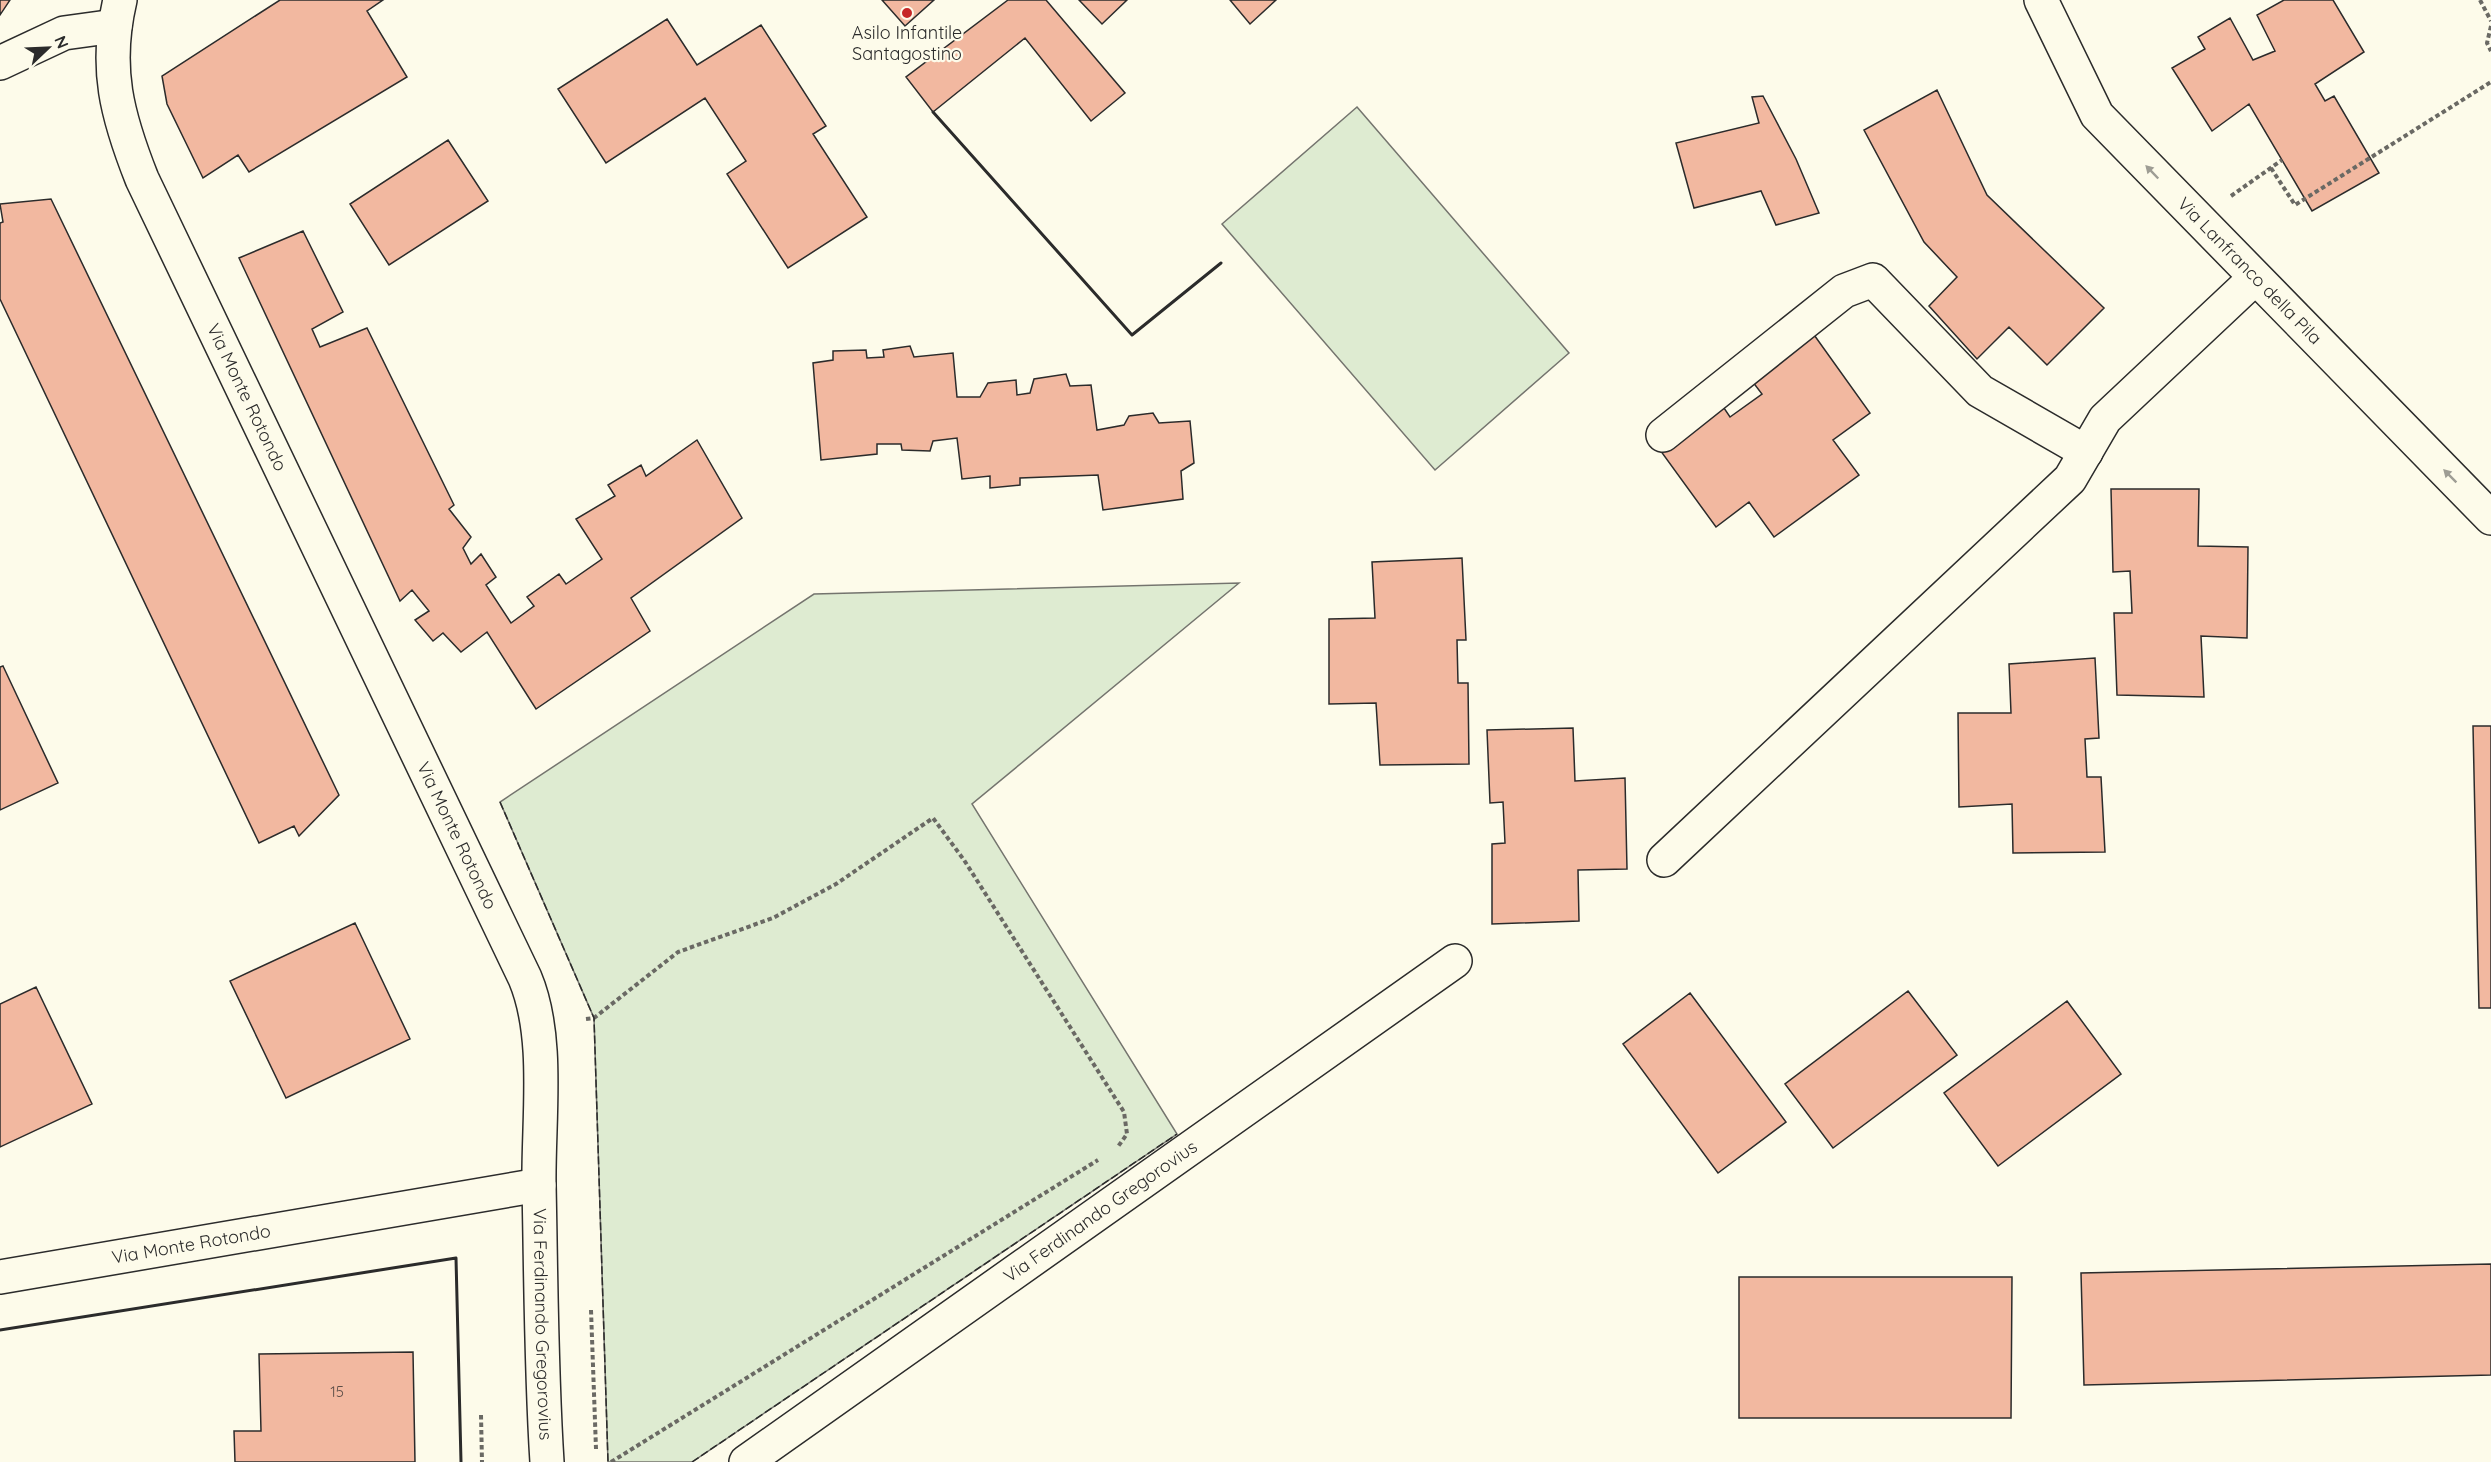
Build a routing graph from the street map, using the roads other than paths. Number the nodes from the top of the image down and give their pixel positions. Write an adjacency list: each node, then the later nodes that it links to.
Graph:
1 (2041, 0): 4 (street, Via Lanfranco della Pila, one-way to 1)
2 (117, 13): 3 (street); 10 (street, Via Monte Rotondo)
3 (0, 63)
4 (2255, 278): 6 (street); 7 (street, Via Lanfranco della Pila, one-way to 4)
5 (1663, 435): 6 (street)
6 (2086, 452): 8 (street)
7 (2491, 518)
8 (1664, 860)
9 (1455, 961): 13 (street, Via Ferdinando Gregorovius)
10 (539, 1185): 11 (street, Via Monte Rotondo); 12 (street, Via Ferdinando Gregorovius)
11 (0, 1277)
12 (547, 1462)
13 (746, 1462)

